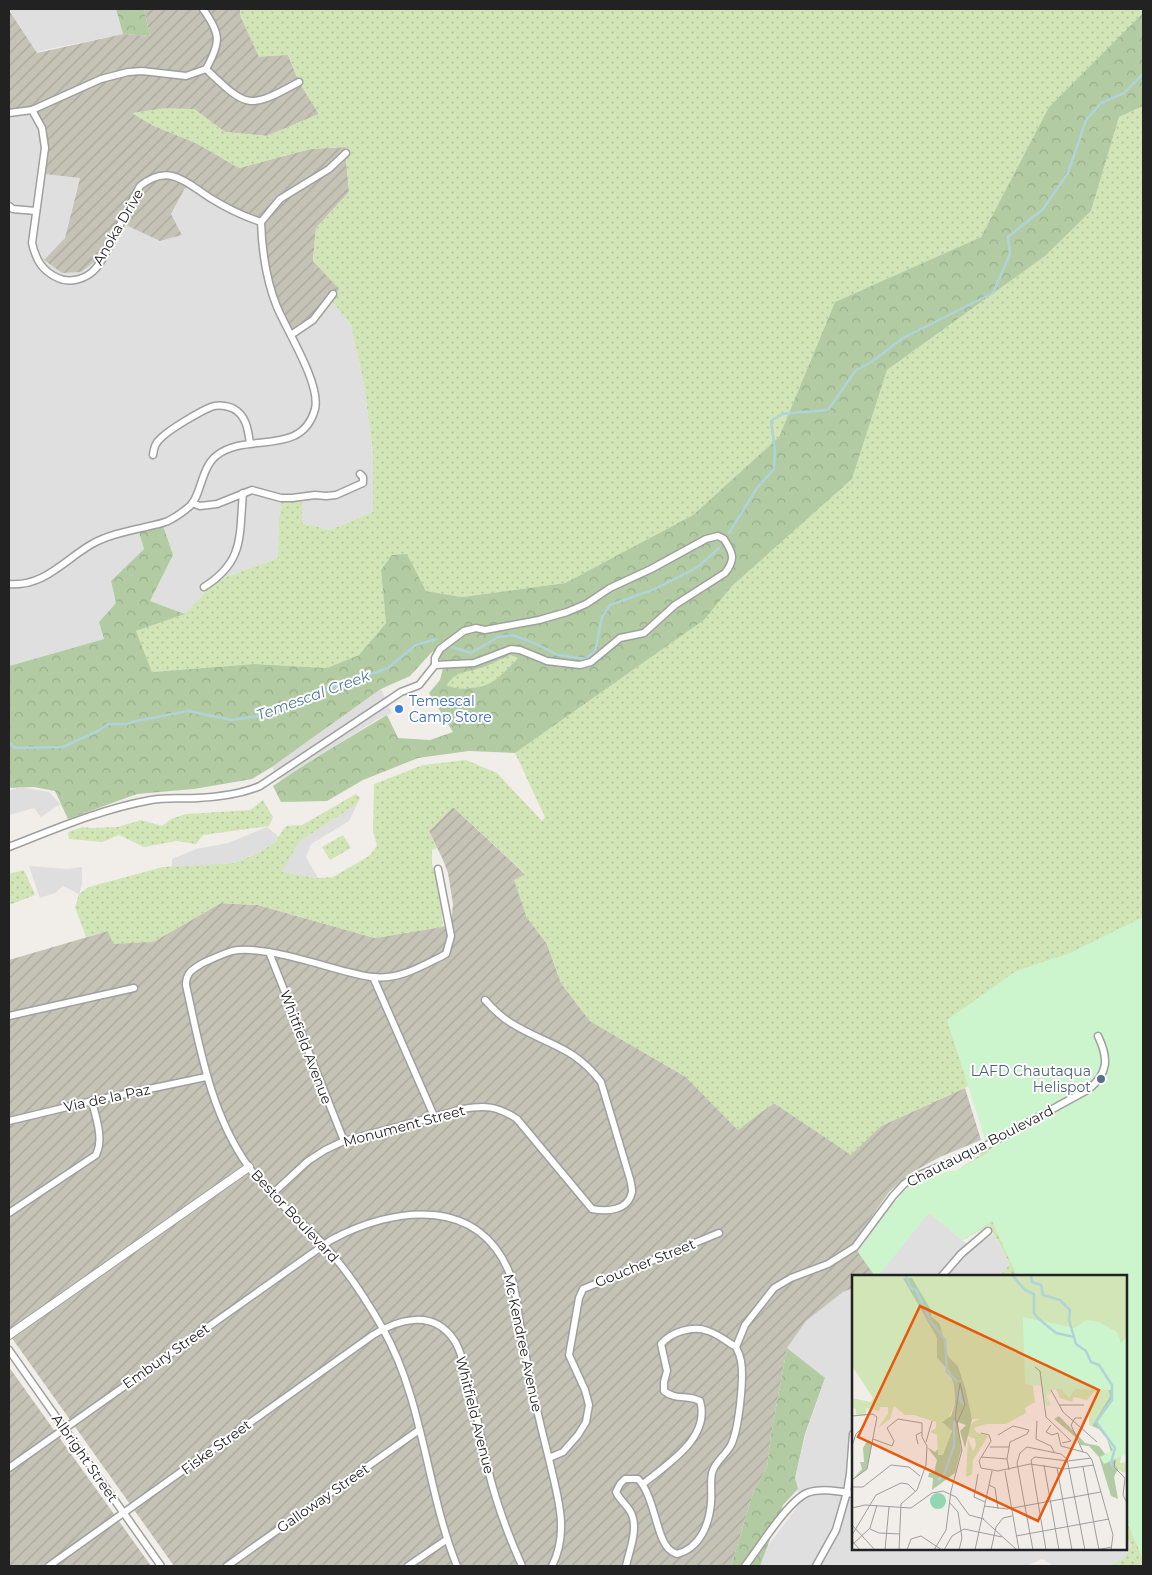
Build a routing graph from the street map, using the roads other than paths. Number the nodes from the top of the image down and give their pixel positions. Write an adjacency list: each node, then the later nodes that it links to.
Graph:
1 (202, 9): 2 (street)
2 (206, 69): 3 (street); 4 (street)
3 (299, 82)
4 (32, 110): 5 (street); 8 (street, Anoka Drive)
5 (9, 113)
6 (346, 153): 9 (street)
7 (9, 206): 8 (street)
8 (36, 211): 9 (street, Anoka Drive)
9 (261, 222): 11 (street)
10 (333, 294): 11 (street)
11 (290, 336): 12 (street)
12 (250, 443): 13 (street); 16 (street)
13 (153, 455)
14 (360, 474): 15 (street)
15 (243, 493): 16 (street); 18 (street)
16 (192, 504): 17 (street)
17 (9, 584)
18 (204, 587)
19 (435, 665): 19 (street); 20 (street)
20 (9, 847)
21 (438, 869): 23 (street, Bestor Boulevard)
22 (269, 952): 23 (street, Bestor Boulevard); 28 (street, Bestor Boulevard); 32 (street, Whitfield Avenue)
23 (374, 978): 30 (street)
24 (134, 988): 26 (street)
25 (485, 1000): 30 (street, Monument Street)
26 (9, 1016)
27 (1098, 1036): 42 (street, Chautauqua Boulevard)
28 (206, 1077): 29 (street, Via de la Paz); 33 (street, Bestor Boulevard)
29 (92, 1101): 31 (street, Via de la Paz); 35 (street)
30 (434, 1116): 32 (street, Monument Street)
31 (9, 1121)
32 (344, 1142): 34 (street, Monument Street)
33 (248, 1167): 34 (street, Bestor Boulevard); 41 (street)
34 (271, 1195): 38 (street, Bestor Boulevard)
35 (9, 1213)
36 (988, 1231): 39 (street)
37 (718, 1233): 47 (street, Goucher Street)
38 (324, 1245): 40 (street, Bestor Boulevard); 44 (street, Embury Street); 47 (street, Mc Kendree Avenue)
39 (943, 1275)
40 (383, 1329): 45 (street, Bestor Boulevard); 51 (street, Fiske Street); 58 (street, Whitfield Avenue)
41 (9, 1335)
42 (736, 1347): 49 (street); 49 (street)
43 (9, 1350): 44 (street, Albright Street)
44 (64, 1428): 48 (street, Embury Street); 51 (street, Albright Street)
45 (419, 1430): 52 (street, Bestor Boulevard); 55 (street, Galloway Street)
46 (852, 1454): 50 (street)
47 (548, 1458): 59 (street, Mc Kendree Avenue)
48 (9, 1468)
49 (643, 1484): 60 (street)
50 (850, 1493): 61 (street); 62 (street)
51 (123, 1514): 53 (street, Fiske Street); 54 (street, Albright Street)
52 (446, 1540): 56 (street); 57 (street, Bestor Boulevard)
53 (49, 1566)
54 (161, 1566)
55 (227, 1566)
56 (408, 1566)
57 (457, 1566)
58 (522, 1566)
59 (552, 1566)
60 (626, 1566)
61 (745, 1566)
62 (816, 1566)

